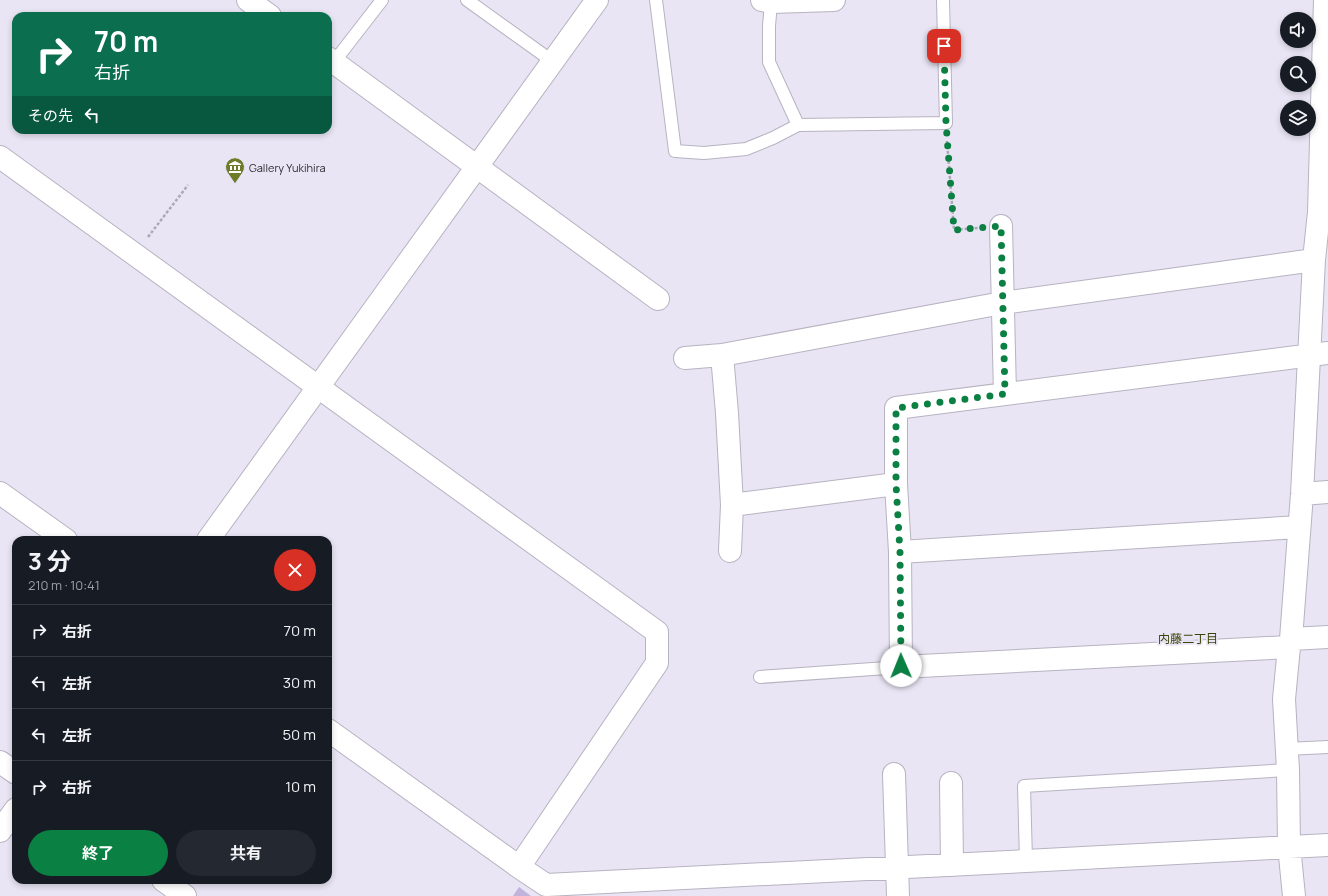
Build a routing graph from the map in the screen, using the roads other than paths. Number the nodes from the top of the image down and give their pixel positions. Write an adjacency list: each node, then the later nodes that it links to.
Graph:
1 (248, 0): 10 (street)
2 (382, 0): 12 (lane)
3 (467, 0): 14 (lane)
4 (597, 0): 14 (street)
5 (656, 0): 15 (lane)
6 (834, 0): 9 (street)
7 (943, 0): 15 (lane)
8 (1325, 0): 11 (street)
9 (766, 1): 15 (lane)
10 (264, 12)
11 (1326, 49): 16 (street)
12 (332, 59)
13 (332, 61): 18 (street)
14 (552, 61): 18 (street)
15 (798, 126)
16 (1324, 133): 19 (street)
17 (0, 157): 27 (street)
18 (476, 166): 22 (street); 27 (street)
19 (1323, 212): 21 (street)
20 (1001, 226): 23 (street)
21 (1314, 260): 23 (street); 24 (street)
22 (658, 299)
23 (1002, 303): 25 (street); 28 (street)
24 (1319, 354): 28 (street); 32 (street)
25 (722, 355): 26 (street); 33 (street)
26 (685, 358)
27 (319, 387): 36 (street); 56 (street)
28 (1005, 394): 29 (street)
29 (896, 484): 33 (street); 38 (street)
30 (1328, 492): 32 (street)
31 (0, 493): 35 (street)
32 (1302, 494): 34 (street)
33 (732, 505): 37 (street)
34 (1299, 527): 38 (street); 40 (street)
35 (60, 536)
36 (211, 536)
37 (730, 551)
38 (900, 552): 41 (street)
39 (1328, 637): 40 (street)
40 (1290, 643): 41 (street); 45 (street)
41 (901, 666): 42 (lane)
42 (760, 677)
43 (332, 733): 56 (street)
44 (1328, 747): 45 (lane)
45 (1287, 759): 53 (street); 54 (lane)
46 (0, 762): 47 (street)
47 (12, 770)
48 (894, 774): 57 (street)
49 (951, 783): 55 (street)
50 (12, 814): 51 (street)
51 (0, 831)
52 (1328, 845): 53 (street)
53 (1289, 846): 54 (street); 61 (street)
54 (1026, 861): 55 (street)
55 (952, 865): 57 (street)
56 (518, 867): 57 (street)
57 (897, 867): 60 (street)
58 (168, 884): 59 (street)
59 (185, 896)
60 (898, 896)
61 (1294, 896)

